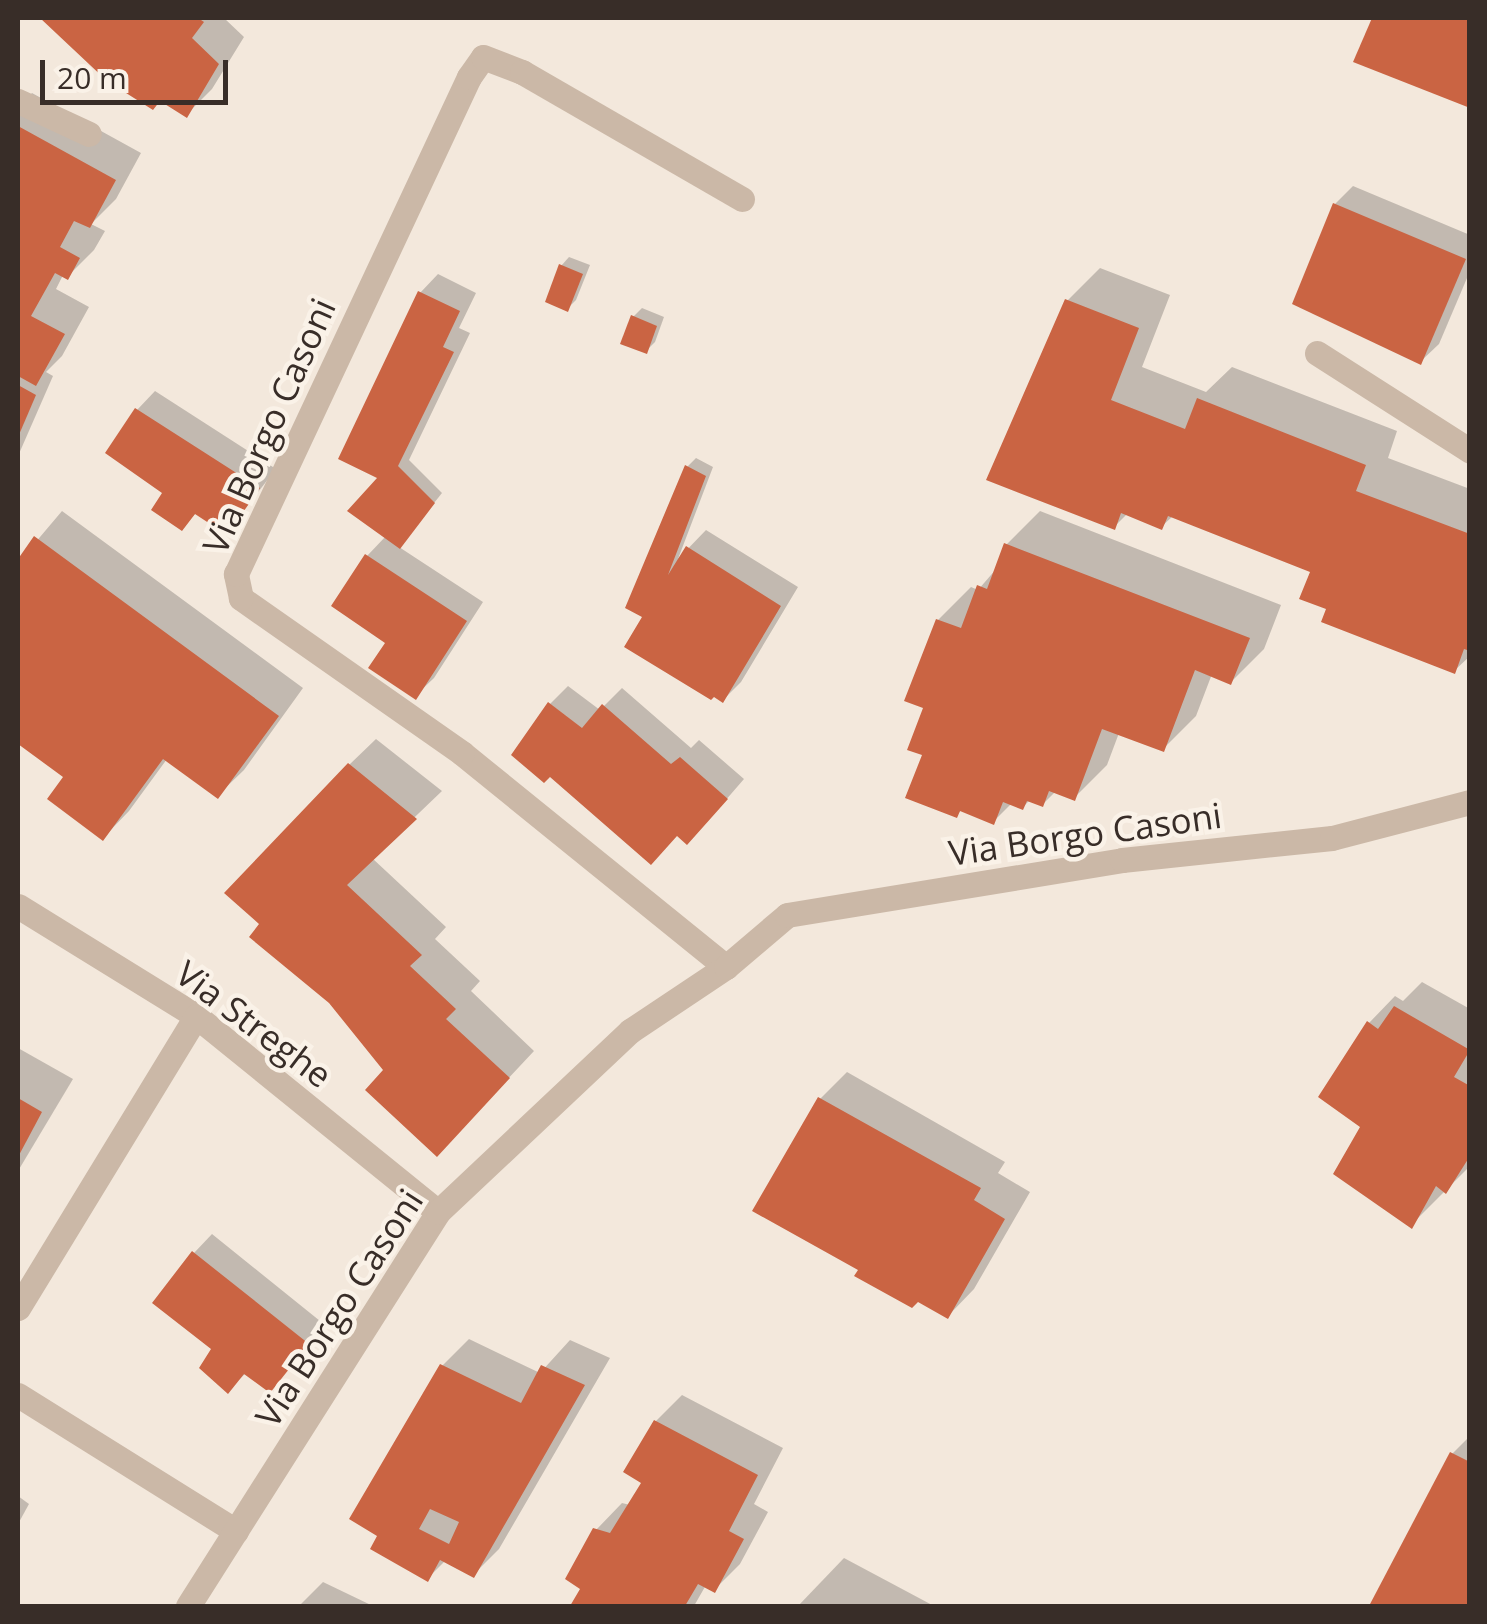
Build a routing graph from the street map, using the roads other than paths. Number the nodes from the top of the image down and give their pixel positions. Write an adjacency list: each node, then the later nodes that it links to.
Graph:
1 (18, 101): 2 (street)
2 (89, 134)
3 (742, 199): 8 (street, Via Borgo Casoni)
4 (1316, 353): 5 (street)
5 (1470, 451)
6 (1470, 802): 8 (street, Via Borgo Casoni)
7 (18, 906): 9 (street, Via Streghe)
8 (726, 967): 10 (street, Via Borgo Casoni)
9 (196, 1016): 10 (street, Via Streghe); 11 (street)
10 (438, 1212): 13 (street, Via Borgo Casoni)
11 (18, 1308)
12 (18, 1394): 13 (street)
13 (236, 1531): 14 (street, Via Borgo Casoni)
14 (188, 1606)

